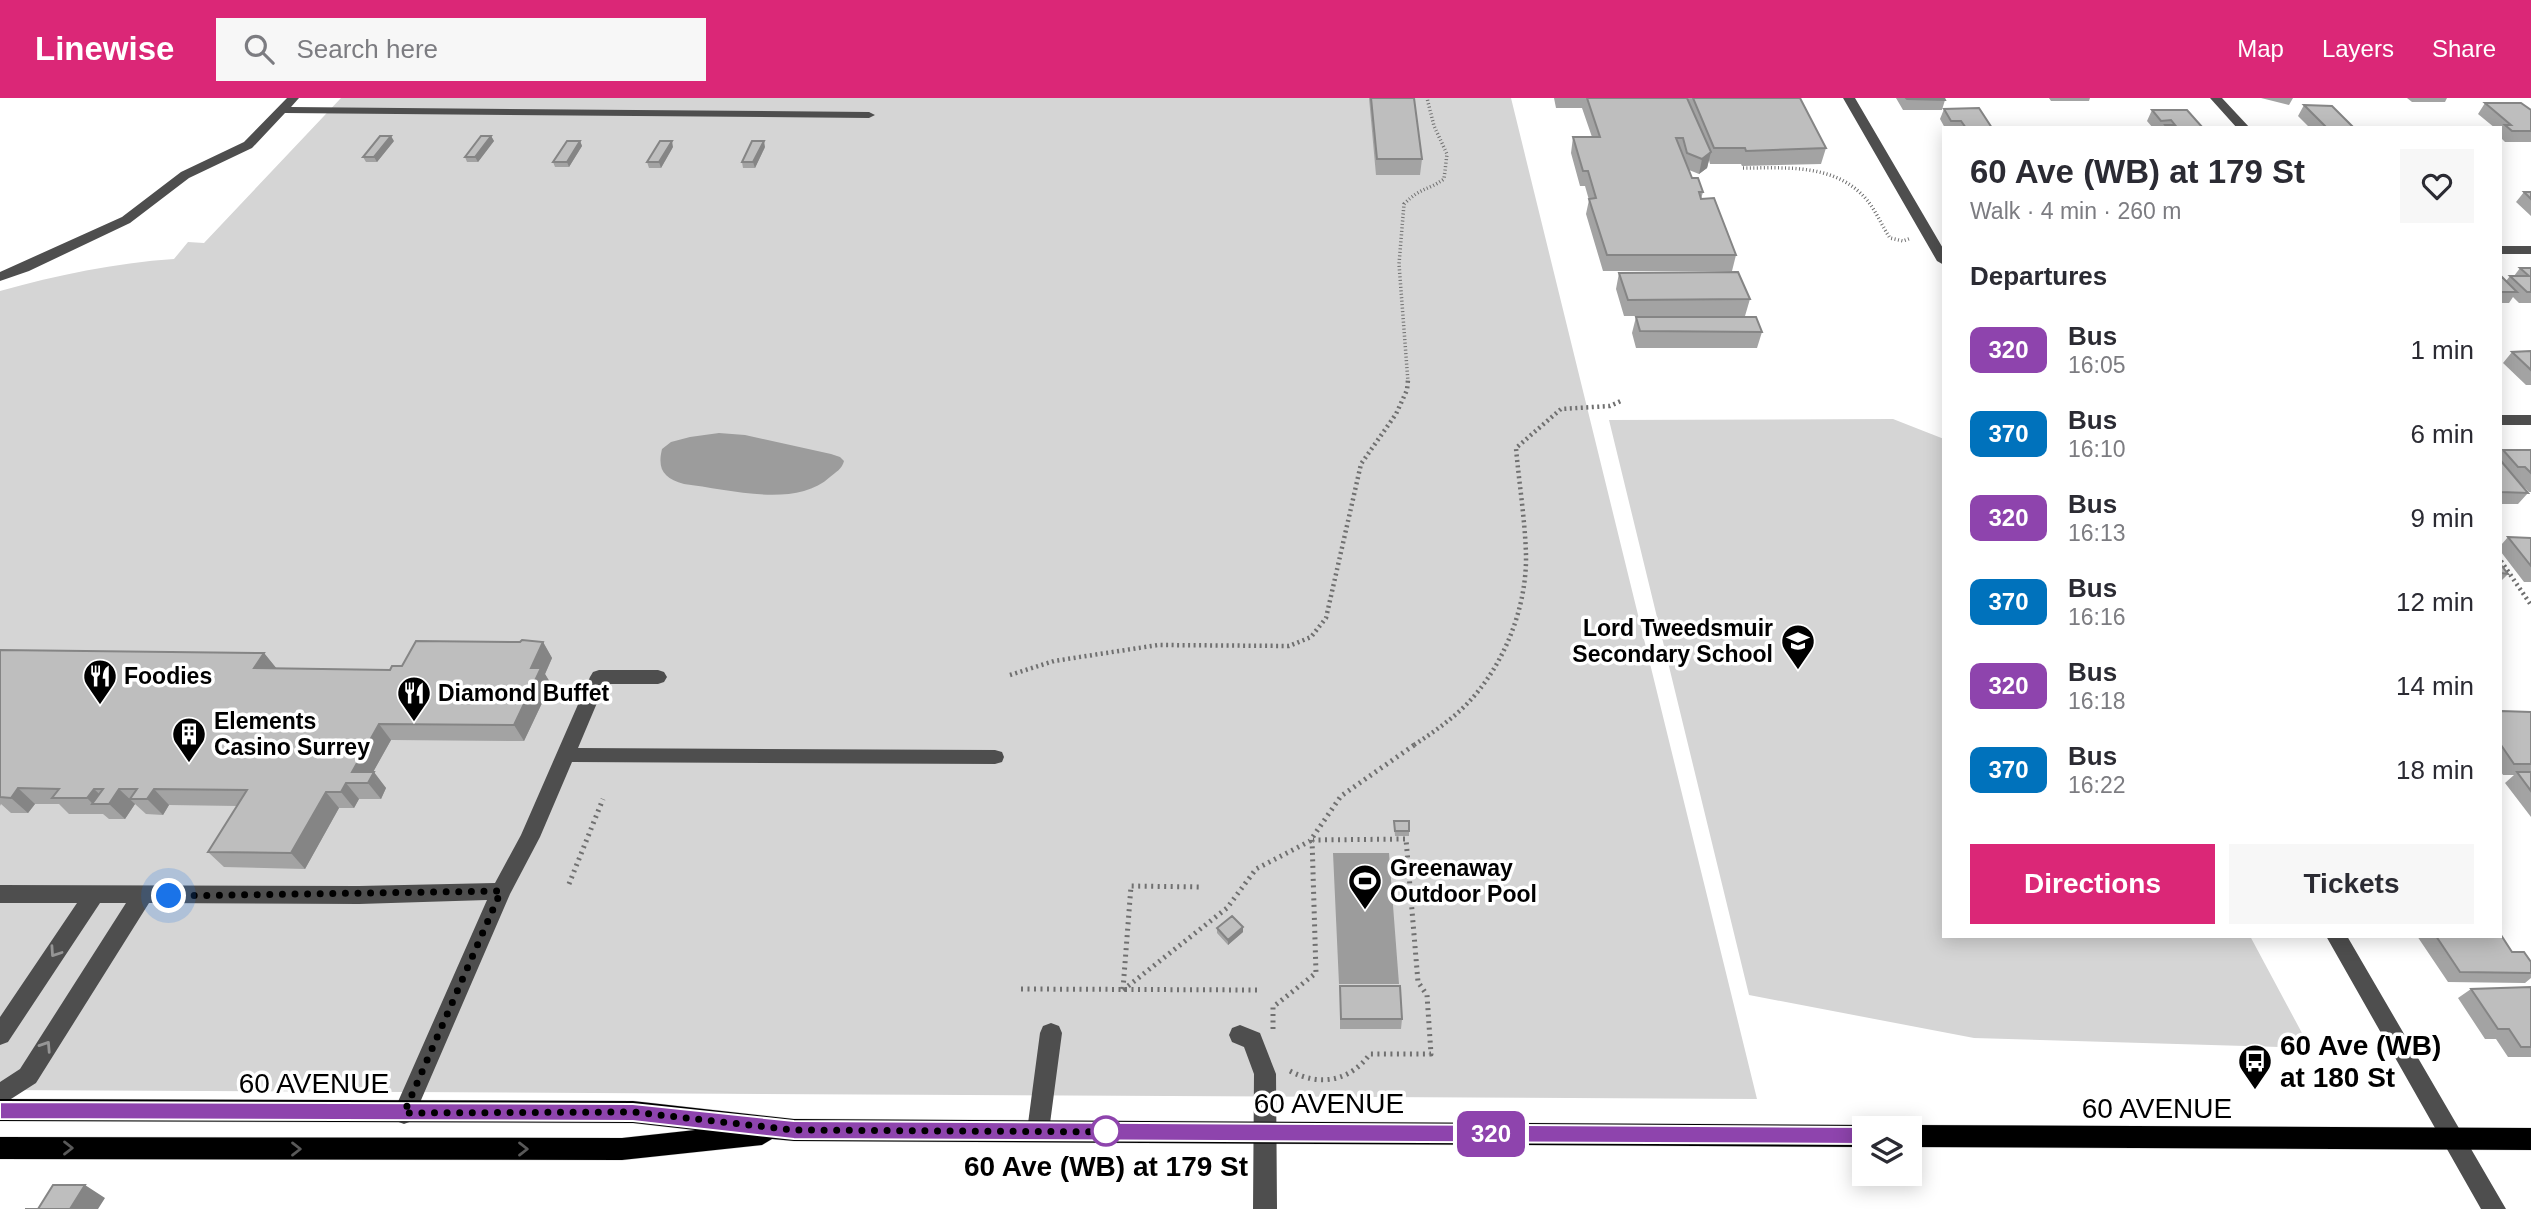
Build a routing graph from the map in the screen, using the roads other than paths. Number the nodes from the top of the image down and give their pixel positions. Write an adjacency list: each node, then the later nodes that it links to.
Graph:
1 (293, 98): 4 (street)
2 (1849, 98): 7 (street)
3 (2216, 98): 6 (street)
4 (281, 110): 5 (street); 10 (street)
5 (869, 115)
6 (2242, 126)
7 (1940, 248)
8 (2502, 250): 9 (street)
9 (2531, 250)
10 (0, 277)
11 (2508, 420): 12 (street)
12 (2531, 420)
13 (658, 677): 14 (street)
14 (565, 755): 15 (street); 16 (street)
15 (995, 757)
16 (501, 891): 19 (street); 26 (street)
17 (0, 894): 18 (street)
18 (93, 895): 19 (street); 22 (street, one-way to 22)
19 (142, 896): 24 (street, one-way to 19)
20 (2337, 938): 32 (street)
21 (1051, 1033): 28 (street)
22 (0, 1035)
23 (1240, 1035): 29 (street)
24 (0, 1095)
25 (0, 1110): 26 (main road, 60 AVENUE)
26 (404, 1113): 27 (main road, 60 AVENUE)
27 (794, 1130): 28 (main road, 60 AVENUE); 34 (main road, 60 AVENUE, one-way to 27)
28 (1038, 1131): 29 (main road, 60 AVENUE)
29 (1265, 1132): 30 (main road, 60 AVENUE); 35 (street)
30 (1852, 1136)
31 (1922, 1136): 32 (main road, 60 AVENUE)
32 (2454, 1139): 33 (main road, 60 AVENUE); 36 (street)
33 (2531, 1139)
34 (0, 1148)
35 (1265, 1209)
36 (2494, 1209)

